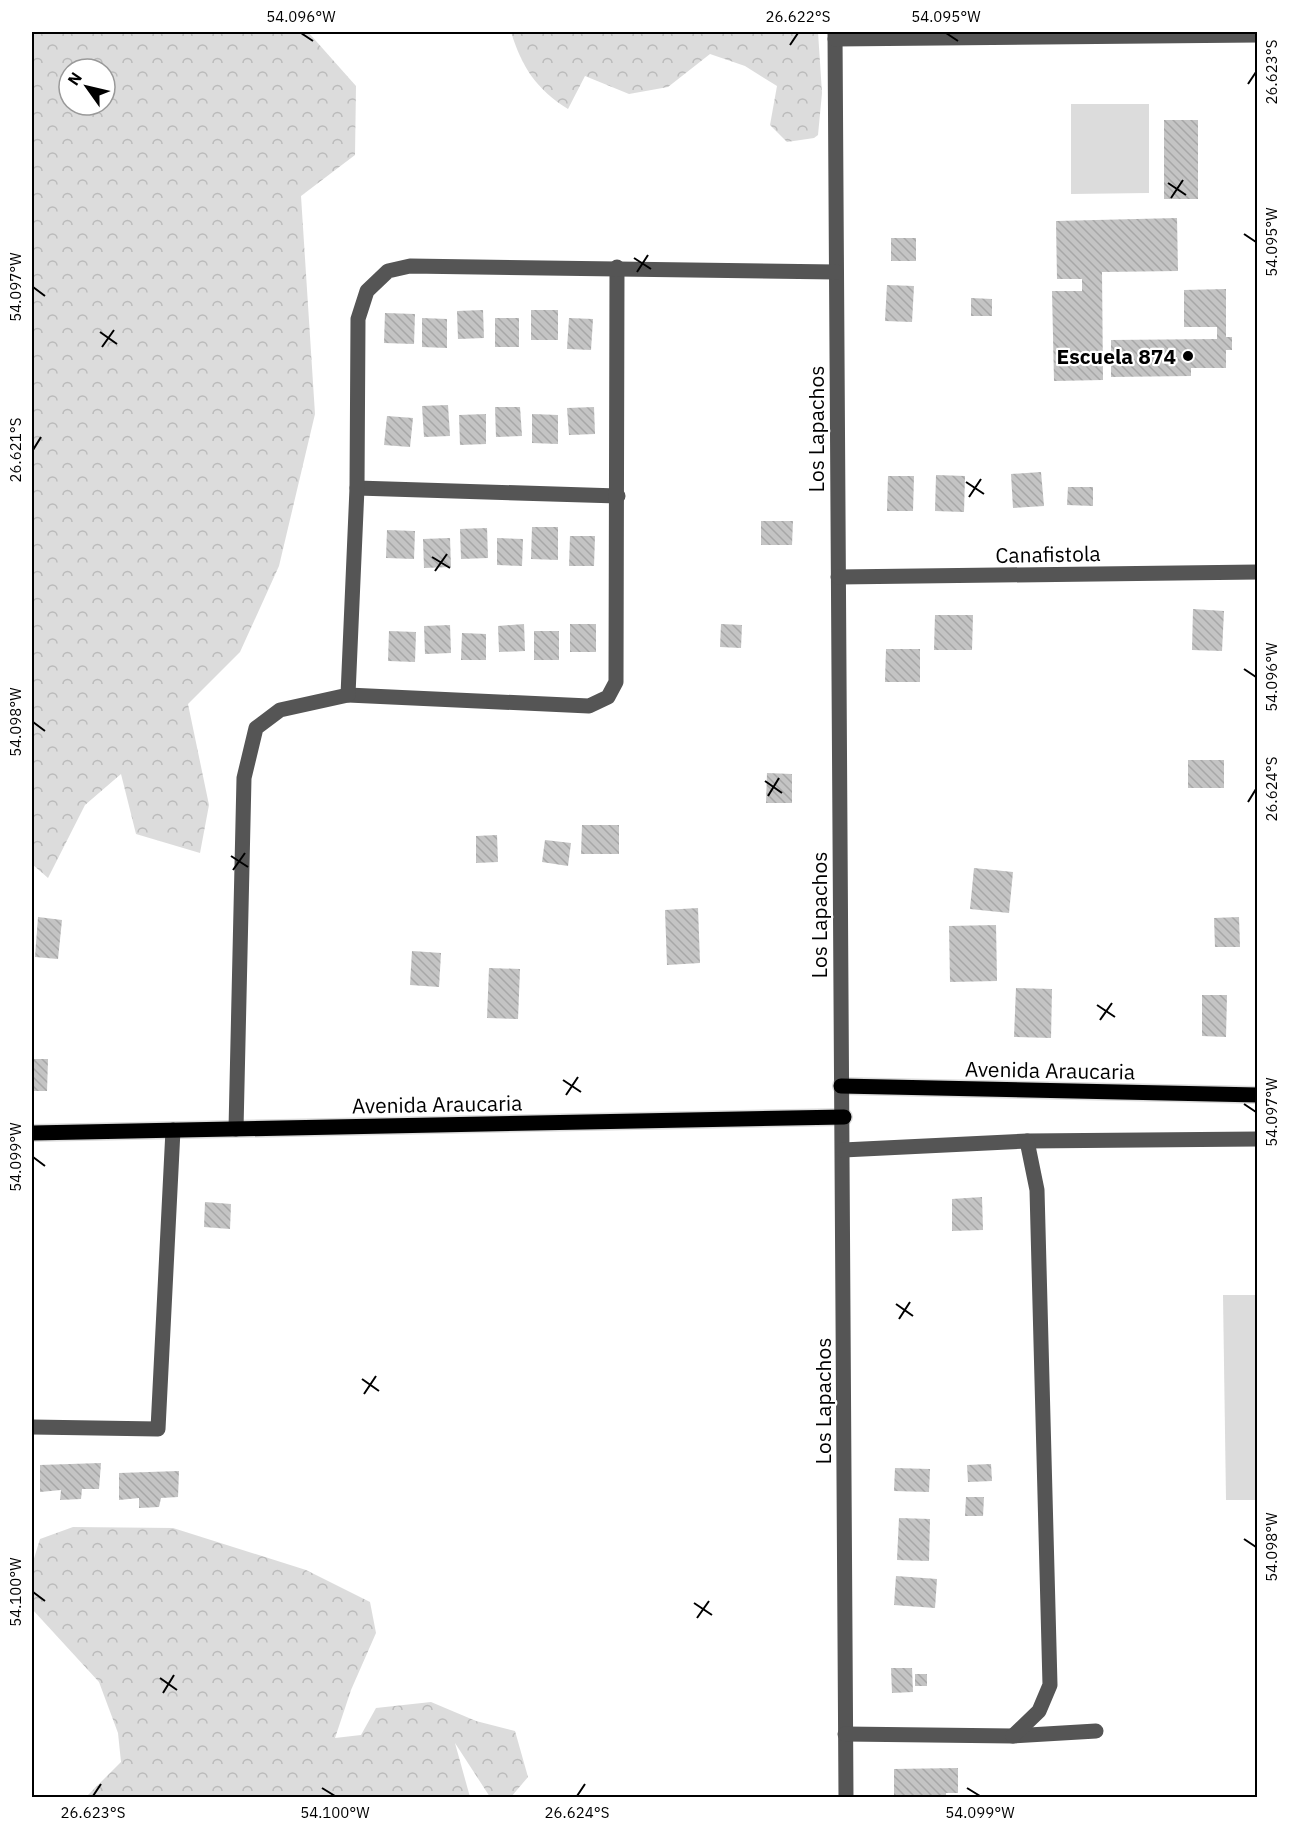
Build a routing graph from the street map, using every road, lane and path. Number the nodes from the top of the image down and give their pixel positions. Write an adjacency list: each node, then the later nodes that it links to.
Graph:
1 (835, 35): 2 (street); 4 (street, Los Lapachos)
2 (1257, 35)
3 (617, 267): 4 (street); 5 (street); 6 (street)
4 (836, 272): 8 (street, Los Lapachos)
5 (357, 488): 6 (street); 9 (street)
6 (618, 496): 9 (street)
7 (1257, 572): 8 (street, Canafistola)
8 (838, 577): 10 (street, Los Lapachos)
9 (348, 695): 13 (street)
10 (841, 1086): 11 (main road, Avenida Araucaria); 12 (street, Los Lapachos)
11 (1257, 1095)
12 (843, 1117): 13 (main road, Avenida Araucaria); 18 (street, Los Lapachos)
13 (236, 1129): 14 (main road, Avenida Araucaria)
14 (173, 1130): 15 (main road, Avenida Araucaria); 19 (street)
15 (32, 1133)
16 (1257, 1139): 17 (street)
17 (1027, 1141): 18 (street); 22 (street)
18 (843, 1150): 21 (street, Los Lapachos)
19 (32, 1427)
20 (1095, 1731): 22 (street)
21 (845, 1734): 22 (street); 23 (street, Los Lapachos)
22 (1013, 1736)
23 (846, 1797)

